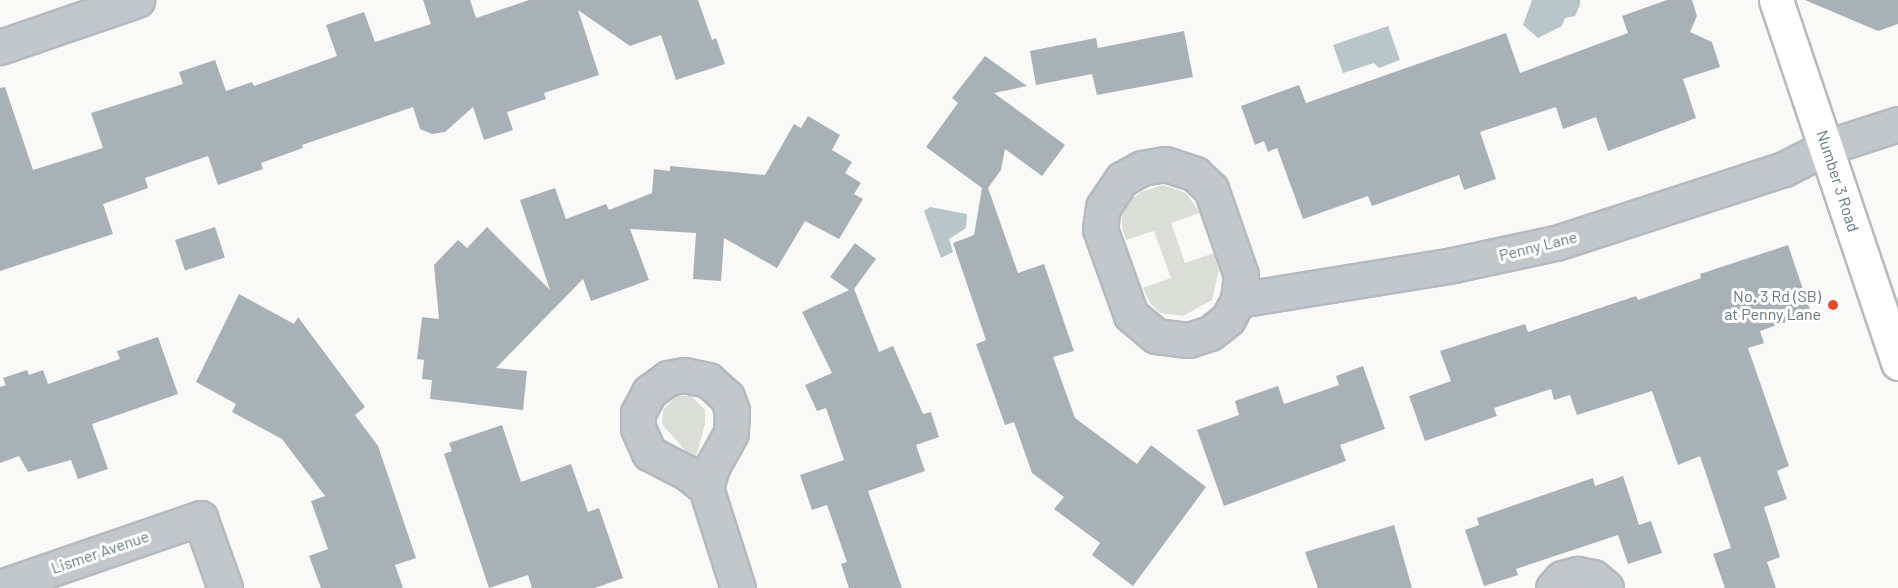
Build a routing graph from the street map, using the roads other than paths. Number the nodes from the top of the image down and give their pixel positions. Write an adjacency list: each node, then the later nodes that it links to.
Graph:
1 (137, 0): 3 (street)
2 (1776, 0): 5 (main road, Number 3 Road)
3 (0, 47)
4 (1898, 124): 5 (street, Penny Lane)
5 (1827, 147): 6 (street, Penny Lane); 7 (main road, Number 3 Road)
6 (1238, 300): 6 (street)
7 (1898, 363)
8 (706, 488): 11 (street)
9 (0, 587): 10 (street, Lismer Avenue)
10 (225, 588)
11 (738, 588)
12 (1552, 588): 13 (street)
13 (1606, 588)

